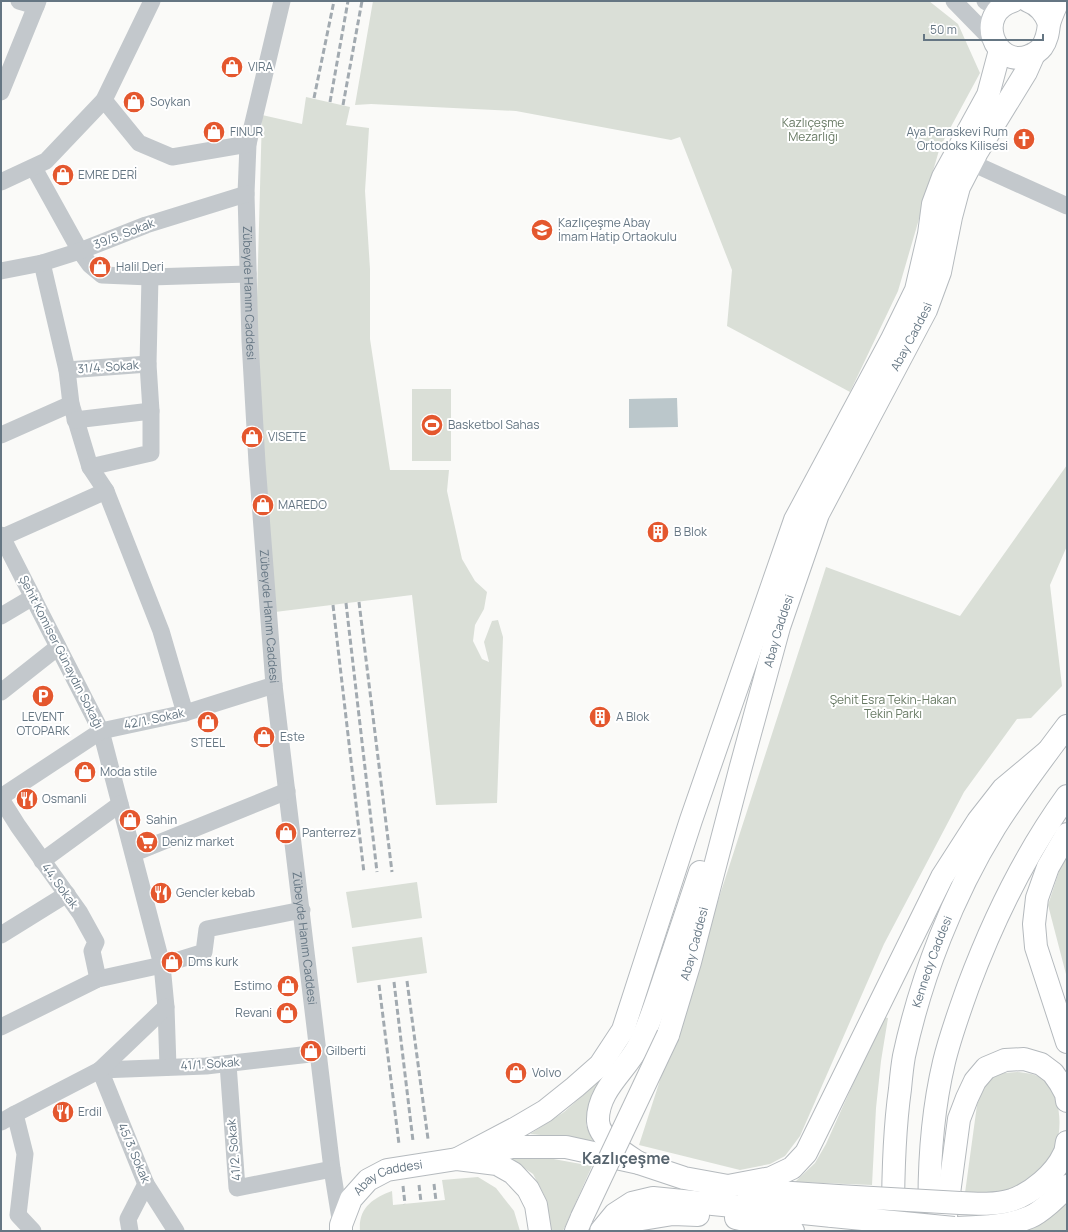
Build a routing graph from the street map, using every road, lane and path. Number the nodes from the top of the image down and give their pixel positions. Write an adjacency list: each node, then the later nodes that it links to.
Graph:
1 (19, 1): 7 (street)
2 (152, 1): 12 (street)
3 (282, 1): 13 (street, Zübeyde Hanım Caddesi)
4 (954, 1): 9 (street)
5 (1058, 1): 8 (main road)
6 (1007, 3): 8 (main road); 9 (main road)
7 (37, 4): 11 (street)
8 (1049, 23): 10 (main road)
9 (997, 46): 10 (main road); 64 (main road, Abay Caddesi)
10 (1034, 54): 14 (main road, Abay Caddesi)
11 (1, 92)
12 (104, 100): 13 (street); 15 (street)
13 (248, 144): 17 (street, Zübeyde Hanım Caddesi)
14 (972, 163): 18 (street); 41 (main road, Abay Caddesi)
15 (34, 168): 16 (street); 19 (street)
16 (1, 182)
17 (246, 194): 19 (street, 39/5. Sokak); 22 (street, Zübeyde Hanım Caddesi)
18 (1067, 206)
19 (80, 251): 20 (street, 39/5. Sokak); 23 (street)
20 (42, 263): 21 (street, 39/5. Sokak); 25 (street)
21 (1, 271)
22 (248, 274): 23 (street); 35 (street, Zübeyde Hanım Caddesi)
23 (150, 277): 24 (street)
24 (148, 364): 25 (street, 31/4. Sokak); 26 (street)
25 (67, 370): 27 (street)
26 (151, 411): 27 (street); 29 (street)
27 (73, 412): 28 (street); 29 (street)
28 (1, 435)
29 (90, 467): 30 (street)
30 (106, 491): 31 (street); 37 (street)
31 (2, 536): 32 (street, Şehit Komiser Günaydın Sokağı)
32 (33, 596): 33 (street); 34 (street, Şehit Komiser Günaydın Sokağı)
33 (1, 616)
34 (58, 647): 36 (street); 39 (street, Şehit Komiser Günaydın Sokağı)
35 (274, 685): 37 (street, 42/1. Sokak); 42 (street, Zübeyde Hanım Caddesi)
36 (1, 692)
37 (185, 713): 39 (street, 42/1. Sokak)
38 (1067, 726): 40 (main road, Kennedy Caddesi)
39 (101, 731): 44 (street, 42/1. Sokak); 45 (street, Şehit Komiser Günaydın Sokağı)
40 (1048, 752): 68 (main road); 81 (main road, Kennedy Caddesi)
41 (740, 770): 65 (main road); 71 (main road, Abay Caddesi, bridge)
42 (287, 791): 47 (street); 50 (street, Zübeyde Hanım Caddesi)
43 (1067, 796): 82 (main road)
44 (1, 798): 48 (street, 44. Sokak)
45 (120, 804): 47 (street, Şehit Komiser Günaydın Sokağı); 48 (street)
46 (1067, 834): 56 (main road)
47 (134, 853): 52 (street, Şehit Komiser Günaydın Sokağı)
48 (42, 861): 49 (street, 44. Sokak)
49 (66, 894): 51 (street); 53 (street, 44. Sokak)
50 (302, 910): 52 (street); 57 (street, Zübeyde Hanım Caddesi)
51 (1, 935)
52 (162, 966): 53 (street); 54 (street, Şehit Komiser Günaydın Sokağı)
53 (98, 979): 55 (street)
54 (166, 1007): 59 (street, Şehit Komiser Günaydın Sokağı); 60 (street)
55 (1, 1027)
56 (1067, 1042)
57 (319, 1053): 58 (street, 41/1. Sokak); 66 (street, Zübeyde Hanım Caddesi)
58 (228, 1064): 59 (street, 41/1. Sokak); 66 (street, 41/2. Sokak)
59 (168, 1067): 60 (street, 41/1. Sokak)
60 (100, 1070): 62 (street); 67 (street, 45/3. Sokak)
61 (1067, 1102): 73 (main road)
62 (8, 1118): 74 (street)
63 (1067, 1142): 70 (main road, bridge)
64 (457, 1159): 65 (main road); 72 (main road, Abay Caddesi); 77 (main road, Abay Caddesi)
65 (639, 1163): 68 (main road)
66 (332, 1170): 72 (street, Zübeyde Hanım Caddesi)
67 (146, 1184): 75 (street); 76 (street, 45/3. Sokak)
68 (728, 1186): 70 (main road)
69 (1067, 1186): 73 (main road)
70 (835, 1206): 73 (main road, bridge); 78 (main road)
71 (579, 1224)
72 (341, 1228)
73 (949, 1230)
74 (33, 1231)
75 (130, 1231)
76 (176, 1231)
77 (540, 1231)
78 (601, 1231)
79 (615, 1231): 80 (main road)
80 (793, 1231)
81 (893, 1231)
82 (930, 1231)

